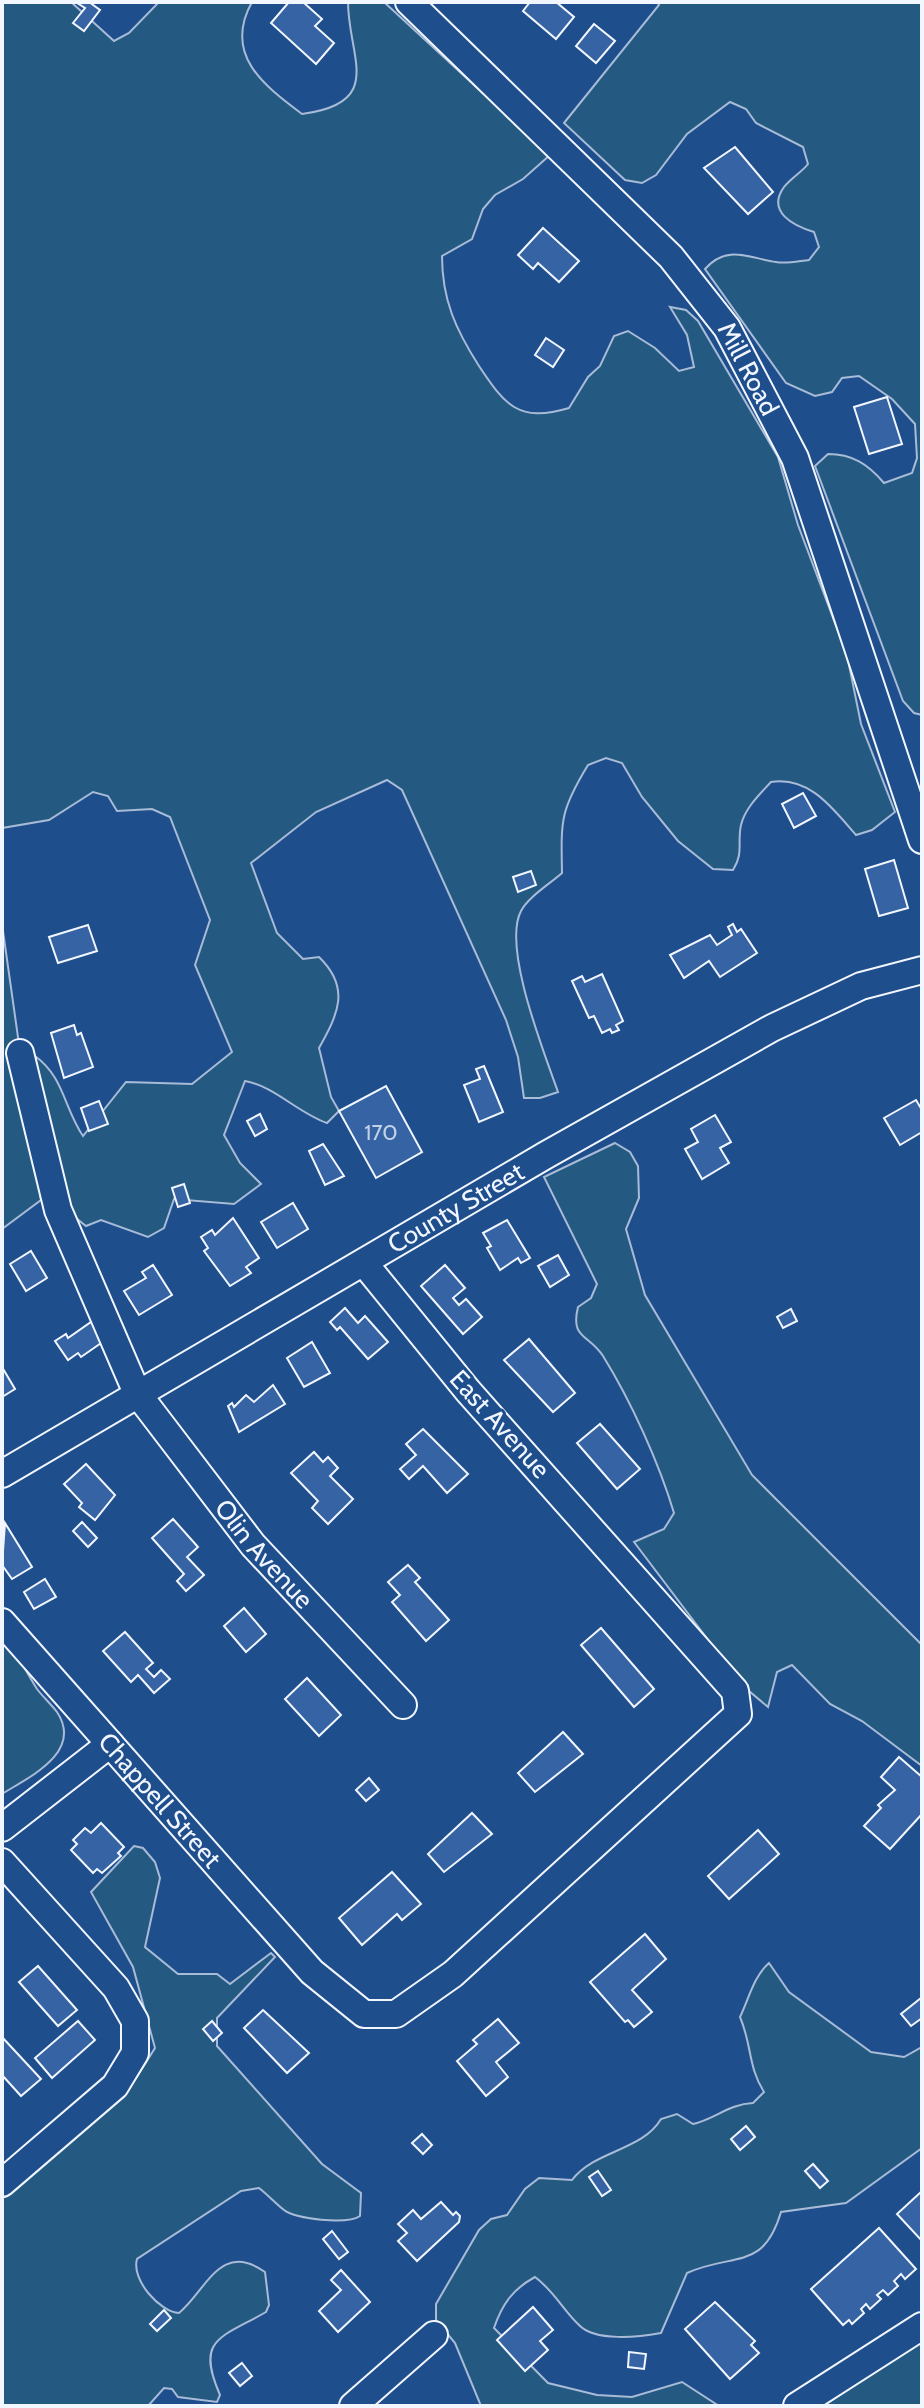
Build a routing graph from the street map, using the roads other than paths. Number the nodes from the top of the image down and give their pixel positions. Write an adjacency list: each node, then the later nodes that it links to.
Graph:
1 (409, 2): 2 (street, Mill Road)
2 (922, 840)
3 (922, 970): 5 (street, County Street)
4 (20, 1053): 6 (street, Olin Avenue)
5 (364, 1263): 6 (street, County Street); 13 (street, East Avenue)
6 (137, 1393): 7 (street, County Street); 9 (street, Olin Avenue)
7 (2, 1474)
8 (2, 1622): 10 (street, Chappell Street)
9 (403, 1705)
10 (110, 1744): 11 (street); 13 (street, Chappell Street)
11 (2, 1828)
12 (2, 1862): 14 (street)
13 (320, 1979)
14 (2, 2183)
15 (922, 2326): 18 (street)
16 (434, 2335): 17 (street)
17 (353, 2406)
18 (797, 2406)

